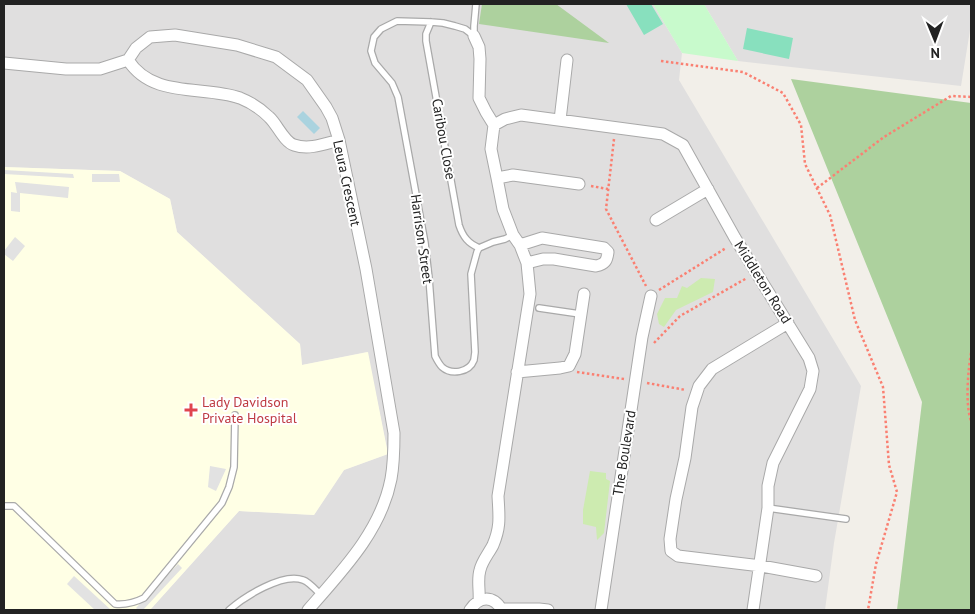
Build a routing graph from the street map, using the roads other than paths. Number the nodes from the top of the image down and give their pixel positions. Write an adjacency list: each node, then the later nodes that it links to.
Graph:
1 (476, 4): 3 (lane)
2 (431, 22): 3 (lane, Harrison Street); 16 (lane, Caribou Close); 16 (lane, Harrison Street)
3 (474, 36): 8 (street)
4 (128, 60): 6 (street); 9 (street); 9 (street, Leura Crescent)
5 (567, 60): 7 (street)
6 (4, 63)
7 (560, 120): 8 (street, Middleton Road); 12 (street, Middleton Road)
8 (494, 125): 10 (street)
9 (339, 140): 30 (street, Leura Crescent)
10 (497, 178): 11 (street); 14 (street)
11 (579, 184)
12 (708, 190): 13 (street); 22 (street, Middleton Road)
13 (656, 220)
14 (514, 235): 15 (street); 16 (lane)
15 (520, 246): 17 (street); 17 (street)
16 (479, 248)
17 (527, 263): 23 (street)
18 (584, 294): 21 (street)
19 (651, 296): 37 (street, The Boulevard)
20 (539, 308): 21 (lane)
21 (580, 314): 23 (street)
22 (788, 323): 26 (street, Middleton Road); 28 (street)
23 (517, 372): 31 (street)
24 (234, 415): 25 (lane)
25 (4, 506)
26 (768, 508): 27 (lane); 28 (street, Middleton Road)
27 (846, 519)
28 (760, 566): 29 (street); 38 (street, Middleton Road)
29 (816, 576)
30 (321, 595): 32 (lane); 33 (street, Leura Crescent)
31 (479, 600): 34 (street); 35 (street)
32 (229, 610)
33 (308, 610)
34 (470, 610)
35 (502, 610): 36 (street)
36 (542, 610)
37 (601, 610)
38 (753, 610)

